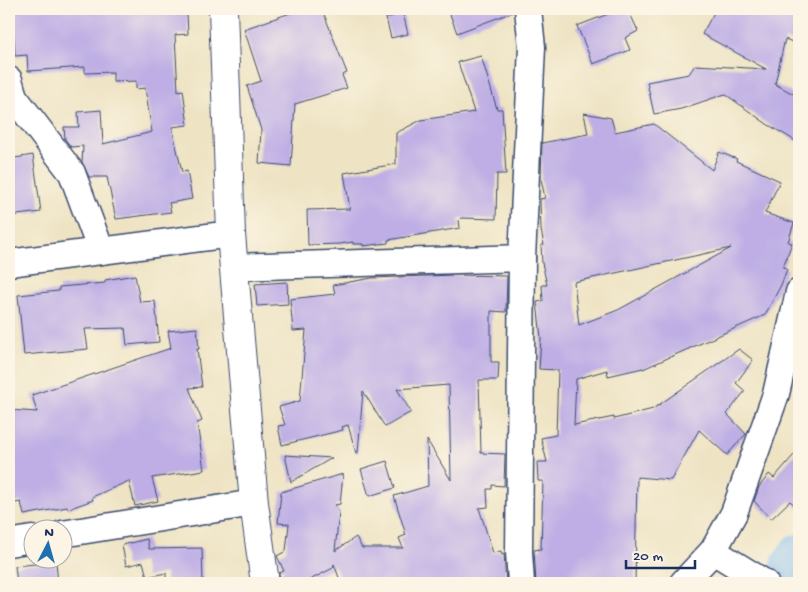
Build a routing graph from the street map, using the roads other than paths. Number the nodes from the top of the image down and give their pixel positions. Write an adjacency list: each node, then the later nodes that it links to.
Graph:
1 (223, 9): 4 (main road)
2 (528, 9): 6 (street)
3 (10, 92): 5 (street)
4 (231, 234): 5 (street); 8 (main road)
5 (101, 251): 7 (street)
6 (522, 258): 8 (street); 16 (street)
7 (9, 263)
8 (234, 267): 10 (main road)
9 (799, 292): 14 (street)
10 (254, 503): 11 (street); 15 (main road)
11 (72, 532)
12 (22, 541): 13 (street)
13 (9, 543)
14 (713, 551): 17 (street); 18 (street)
15 (265, 583)
16 (521, 583)
17 (683, 583)
18 (765, 583)

